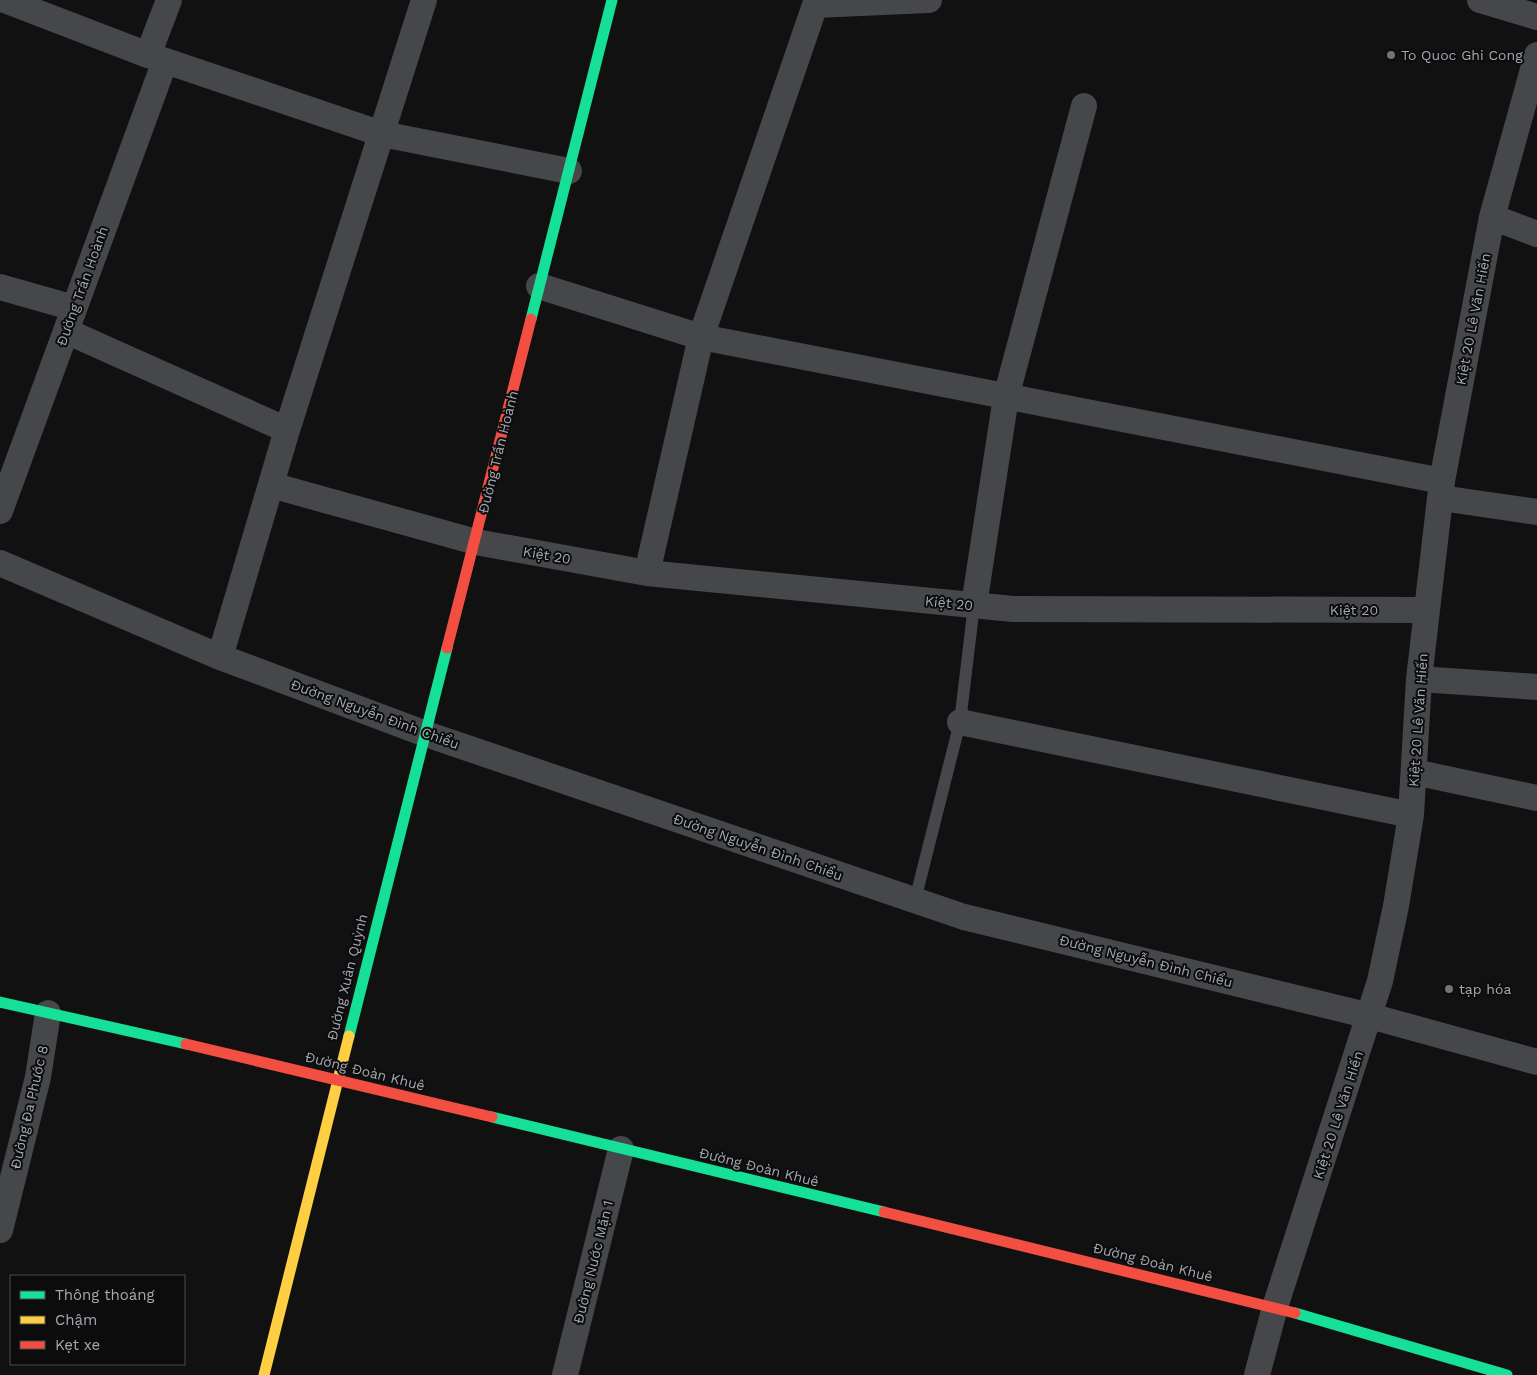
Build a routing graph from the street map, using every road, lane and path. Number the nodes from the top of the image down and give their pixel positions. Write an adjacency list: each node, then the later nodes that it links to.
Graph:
1 (5, 0): 9 (street)
2 (170, 0): 9 (street, Đường Trần Hoành)
3 (424, 0): 11 (street)
4 (612, 0): 12 (street, Đường Trần Hoành)
5 (929, 0): 18 (street)
6 (1480, 0): 7 (street)
7 (1537, 17)
8 (1537, 55): 13 (street, Kiệt 20 Lê Văn Hiến)
9 (156, 58): 11 (street); 17 (street, Đường Trần Hoành)
10 (1084, 106): 19 (street)
11 (382, 134): 12 (street); 20 (street)
12 (569, 171): 16 (street, Đường Trần Hoành)
13 (1492, 217): 14 (street); 22 (street, Kiệt 20 Lê Văn Hiến)
14 (1537, 234)
15 (0, 286): 17 (street)
16 (539, 286): 18 (street); 25 (street, Đường Trần Hoành)
17 (70, 320): 20 (street); 23 (street, Đường Trần Hoành)
18 (701, 337): 19 (street); 27 (street)
19 (1006, 397): 22 (street); 28 (street)
20 (287, 430): 21 (street)
21 (272, 485): 25 (street, Kiệt 20); 30 (street)
22 (1442, 490): 24 (street); 29 (street, Kiệt 20 Lê Văn Hiến)
23 (0, 511)
24 (1537, 512)
25 (476, 542): 27 (street, Kiệt 20); 34 (street, Đường Trần Hoành)
26 (0, 563): 30 (street, Đường Nguyễn Đình Chiểu)
27 (647, 573): 28 (street, Kiệt 20)
28 (974, 605): 29 (street, Kiệt 20); 33 (lane)
29 (1426, 610): 31 (street, Kiệt 20 Lê Văn Hiến)
30 (220, 657): 34 (street, Đường Nguyễn Đình Chiểu)
31 (1419, 679): 32 (street); 35 (street, Kiệt 20 Lê Văn Hiến)
32 (1537, 688)
33 (960, 722): 37 (street); 38 (lane)
34 (426, 734): 38 (street, Đường Nguyễn Đình Chiểu); 43 (street, Đường Xuân Quỳnh)
35 (1414, 772): 36 (street); 37 (street, Kiệt 20 Lê Văn Hiến)
36 (1537, 798)
37 (1411, 815): 41 (street, Kiệt 20 Lê Văn Hiến)
38 (915, 900): 41 (street, Đường Nguyễn Đình Chiểu)
39 (0, 1002): 40 (street, Đường Đoàn Khuê)
40 (48, 1013): 43 (street, Đường Đoàn Khuê); 45 (street, Đường Đa Phước 8)
41 (1370, 1016): 42 (street, Đường Nguyễn Đình Chiểu); 46 (street, Kiệt 20 Lê Văn Hiến)
42 (1537, 1062)
43 (337, 1079): 44 (street, Đường Đoàn Khuê); 47 (street, Đường Xuân Quỳnh)
44 (621, 1149): 46 (street, Đường Đoàn Khuê); 48 (street, Đường Nước Mặn 1)
45 (0, 1230)
46 (1275, 1307): 49 (street, Kiệt 20 Lê Văn Hiến); 50 (street, Đường Đoàn Khuê)
47 (264, 1375)
48 (565, 1375)
49 (1257, 1375)
50 (1507, 1375)

